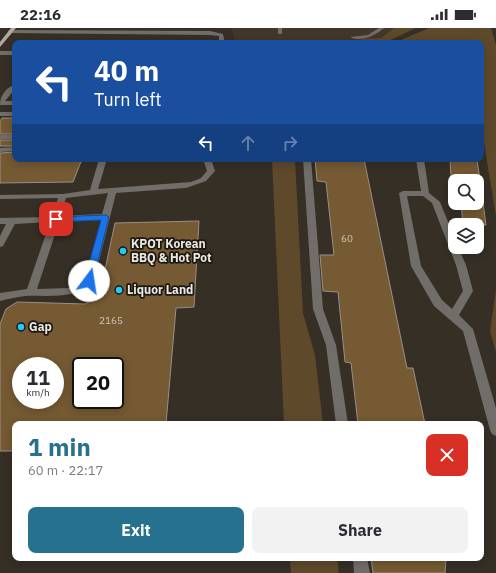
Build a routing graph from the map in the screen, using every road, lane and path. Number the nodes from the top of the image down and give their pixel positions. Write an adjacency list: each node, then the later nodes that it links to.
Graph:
1 (382, 28): 3 (lane)
2 (12, 30): 4 (lane); 5 (main road)
3 (353, 37)
4 (222, 40)
5 (1, 43)
6 (0, 53): 7 (lane)
7 (12, 54)
8 (12, 88): 9 (lane)
9 (0, 103): 10 (lane)
10 (12, 103)
11 (0, 114): 12 (lane)
12 (12, 114)
13 (12, 136): 14 (lane)
14 (0, 137)
15 (12, 149): 16 (lane)
16 (0, 150)
17 (102, 162): 22 (lane)
18 (208, 162): 21 (lane)
19 (307, 162): 34 (lane)
20 (420, 162): 23 (lane)
21 (113, 190): 22 (lane); 26 (lane)
22 (93, 192): 24 (lane)
23 (425, 194): 33 (lane); 33 (lane)
24 (63, 196): 25 (lane); 27 (lane)
25 (0, 197)
26 (106, 217): 27 (lane); 31 (lane)
27 (56, 219): 29 (lane); 31 (lane)
28 (0, 221): 29 (lane)
29 (12, 221): 30 (lane)
30 (0, 244)
31 (30, 292): 32 (lane)
32 (0, 297)
33 (454, 316): 35 (lane)
34 (342, 421)
35 (496, 430)
36 (360, 561): 37 (lane)
37 (362, 573)

